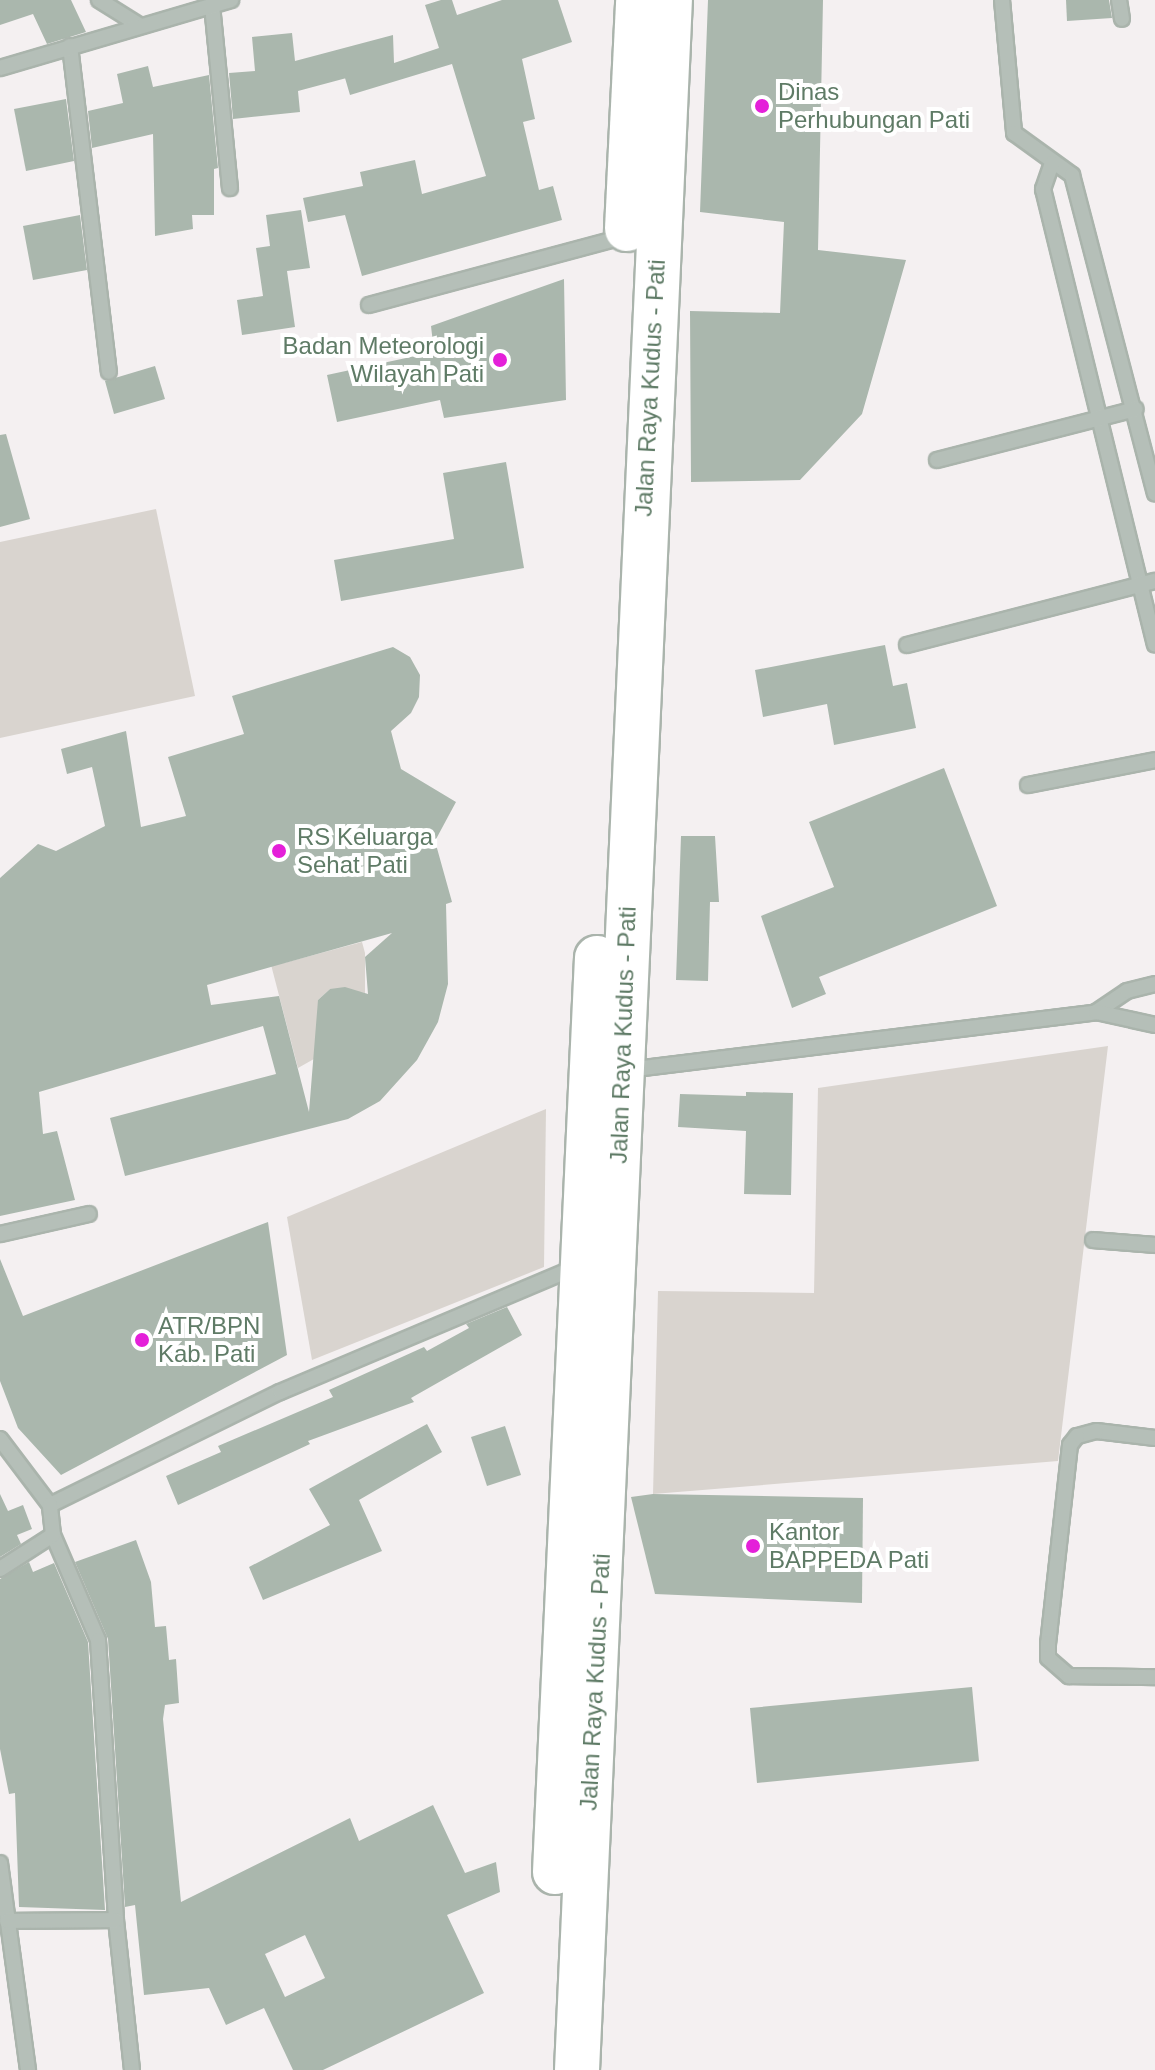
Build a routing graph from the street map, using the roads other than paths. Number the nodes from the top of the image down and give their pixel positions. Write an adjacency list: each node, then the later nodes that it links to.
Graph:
1 (99, 0): 9 (street)
2 (231, 0): 7 (street)
3 (638, 0): 14 (main road, Jalan Raya Kudus - Pati)
4 (670, 0): 30 (main road, Jalan Raya Kudus - Pati)
5 (1002, 0): 12 (street)
6 (1119, 0): 8 (street)
7 (212, 5): 9 (street); 13 (street)
8 (1122, 19)
9 (139, 25): 10 (street)
10 (70, 46): 11 (street); 16 (street)
11 (0, 68)
12 (1052, 163): 17 (street); 18 (street)
13 (230, 188)
14 (627, 236): 15 (street); 35 (main road, Jalan Raya Kudus - Pati)
15 (369, 305)
16 (109, 372)
17 (1136, 409): 18 (street); 20 (street)
18 (1099, 416): 19 (street); 22 (street)
19 (937, 460)
20 (1155, 493)
21 (1155, 581): 22 (street)
22 (1139, 585): 23 (street); 24 (street)
23 (1155, 644)
24 (907, 645)
25 (1155, 760): 26 (street)
26 (1028, 785)
27 (1155, 984): 28 (street)
28 (1096, 1012): 29 (street); 30 (street)
29 (1155, 1025)
30 (623, 1071): 48 (main road, Jalan Raya Kudus - Pati)
31 (89, 1214): 32 (street)
32 (0, 1234)
33 (1093, 1240): 34 (street)
34 (1155, 1245)
35 (582, 1264): 38 (street); 47 (main road, Jalan Raya Kudus - Pati)
36 (1, 1437): 38 (street)
37 (1155, 1438): 41 (street)
38 (50, 1505): 39 (street)
39 (53, 1535): 40 (street); 43 (street)
40 (0, 1569)
41 (1155, 1677)
42 (0, 1863): 44 (street)
43 (116, 1920): 44 (street); 46 (street)
44 (7, 1921): 45 (street)
45 (28, 2070)
46 (132, 2070)
47 (547, 2070)
48 (577, 2070)

